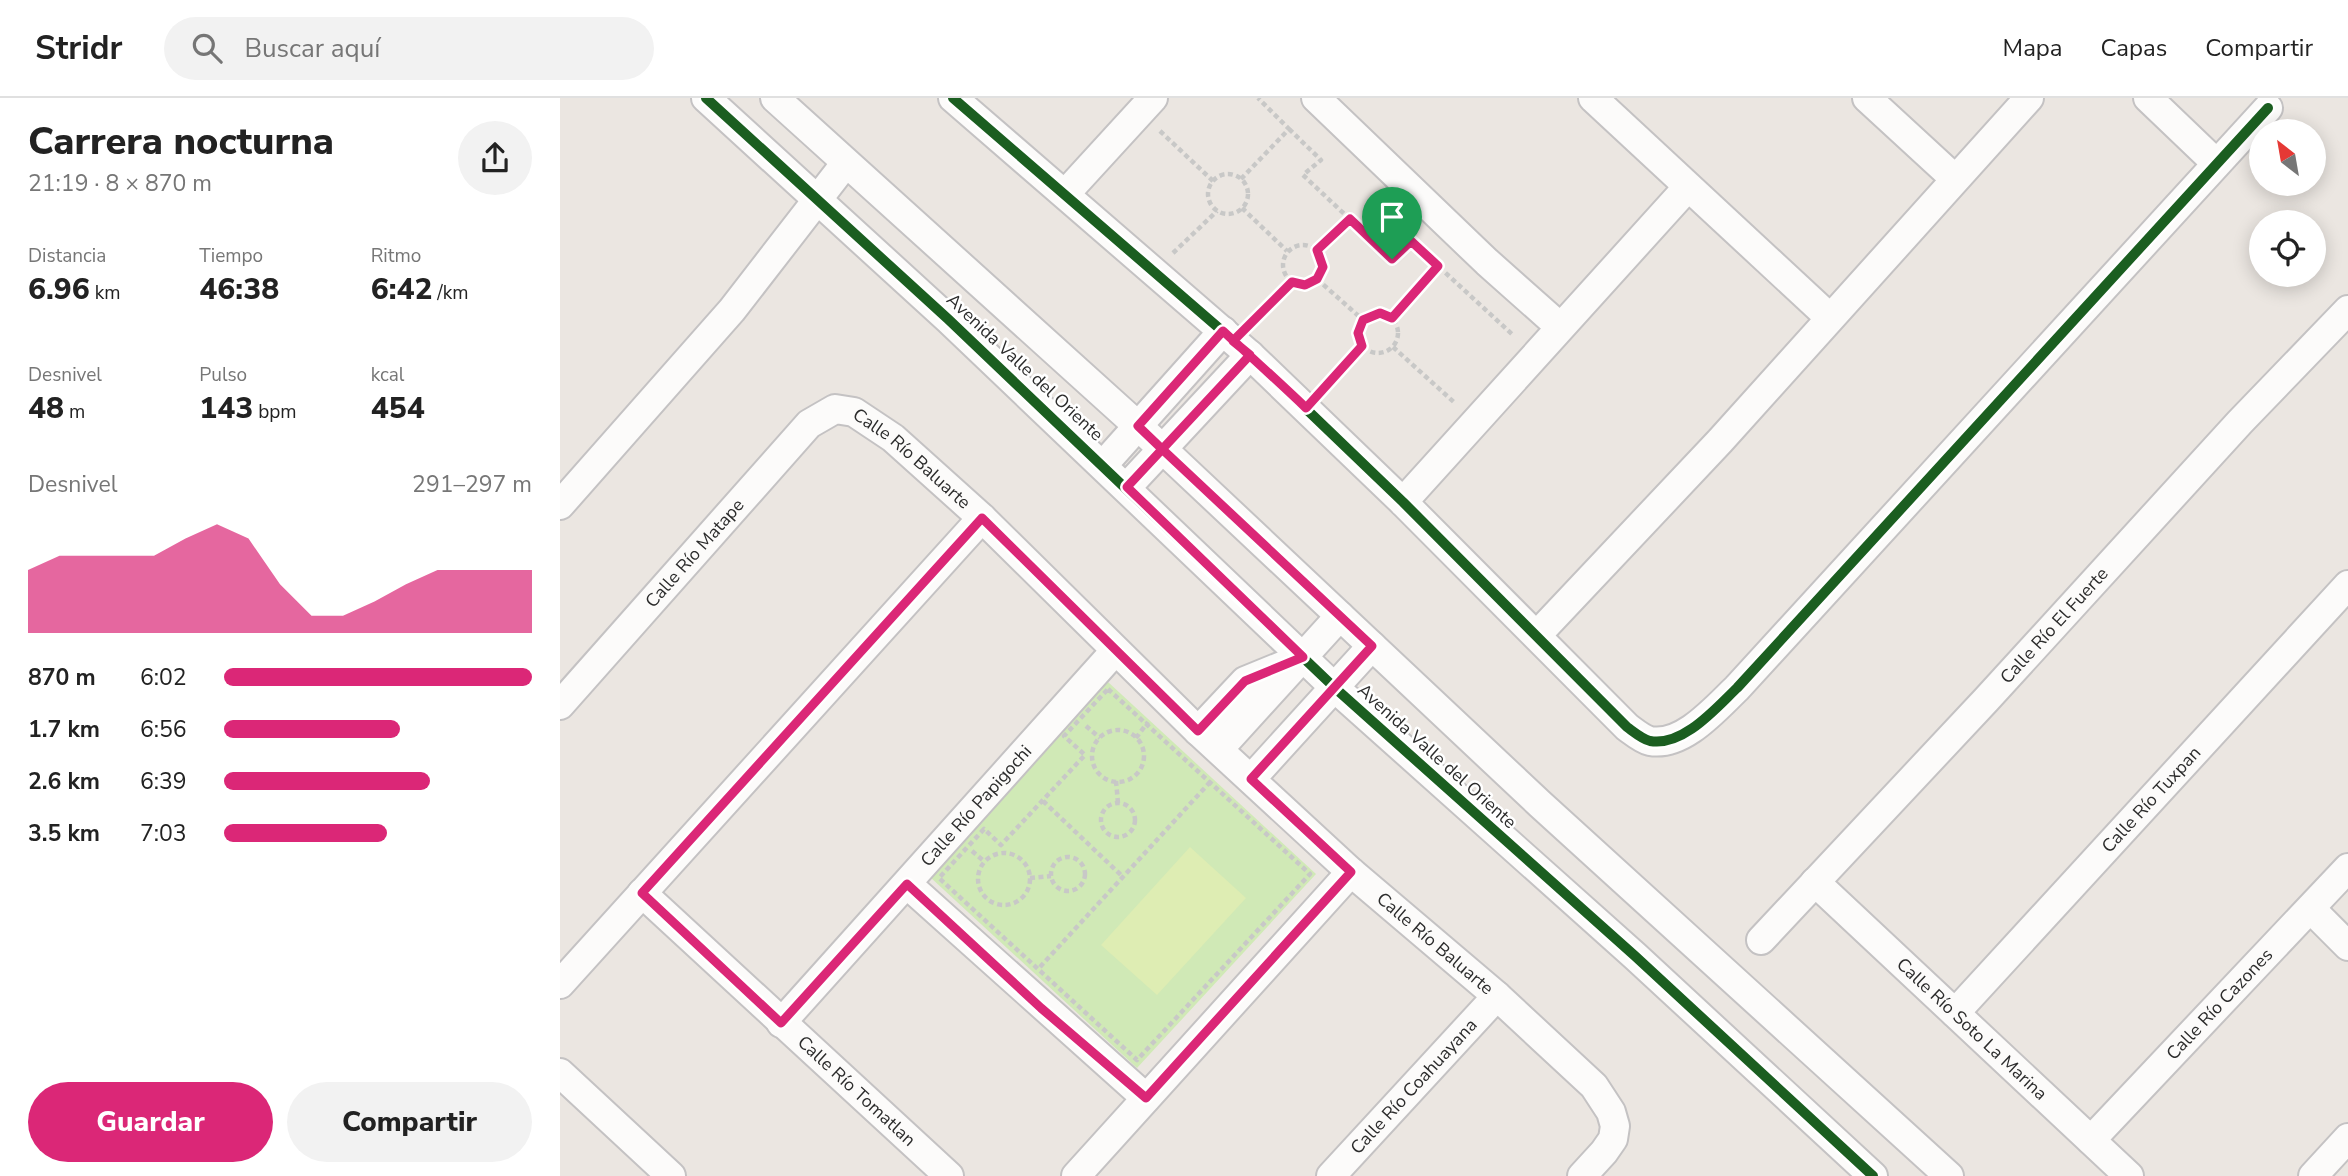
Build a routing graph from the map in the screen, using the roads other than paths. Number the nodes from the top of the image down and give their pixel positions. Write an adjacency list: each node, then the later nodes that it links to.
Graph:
1 (706, 98): 16 (street, Avenida Valle del Oriente)
2 (775, 98): 12 (street, Avenida Valle del Oriente)
3 (953, 98): 15 (street)
4 (1316, 98): 19 (street)
5 (1593, 98): 14 (street)
6 (1867, 98): 13 (street)
7 (2029, 98): 13 (street)
8 (2148, 98): 11 (street)
9 (1146, 105): 15 (street)
10 (2268, 108): 11 (street)
11 (2216, 163): 31 (street)
12 (845, 164): 16 (street); 22 (street, Avenida Valle del Oriente)
13 (1954, 178): 18 (street)
14 (1687, 188): 18 (street); 19 (street)
15 (1066, 193): 20 (street)
16 (817, 201): 24 (street, Avenida Valle del Oriente); 27 (street)
17 (2348, 310): 41 (street, Calle Río El Fuerte)
18 (1829, 317): 31 (street)
19 (1559, 326): 26 (street)
20 (1235, 342): 22 (street); 23 (street); 26 (street)
21 (835, 409): 28 (street, Calle Río Baluarte); 36 (street, Calle Río Matape)
22 (1138, 426): 23 (street, Avenida Valle del Oriente); 24 (street)
23 (1162, 449): 25 (street); 30 (street, Avenida Valle del Oriente)
24 (1103, 465): 25 (street, Avenida Valle del Oriente)
25 (1127, 487): 34 (street, Avenida Valle del Oriente)
26 (1403, 502): 31 (street)
27 (560, 505)
28 (982, 518): 33 (street, Calle Río Baluarte); 43 (street)
29 (2348, 585): 49 (street, Calle Río Tuxpan)
30 (1340, 616): 32 (street, Avenida Valle del Oriente); 34 (street)
31 (1537, 635)
32 (1372, 646): 35 (street); 61 (street, Avenida Valle del Oriente)
33 (1115, 651): 37 (street, Calle Río Baluarte); 42 (street, Calle Río Papigochi)
34 (1303, 657): 35 (street, Avenida Valle del Oriente); 37 (street)
35 (1335, 688): 38 (street); 60 (street, Avenida Valle del Oriente)
36 (560, 705)
37 (1215, 747): 38 (street, Calle Río Baluarte)
38 (1251, 779): 40 (street, Calle Río Baluarte)
39 (2348, 868): 44 (street, Calle Río Cazones)
40 (1351, 872): 48 (street, Calle Río Baluarte); 52 (street)
41 (1815, 882): 45 (street, Calle Río El Fuerte); 49 (street, Calle Río Soto La Marina)
42 (907, 884): 50 (street, Calle Río Papigochi); 52 (street)
43 (642, 893): 47 (street); 50 (street, Calle Río Tomatlan)
44 (2311, 909): 46 (street); 54 (street, Calle Río Cazones)
45 (1761, 940)
46 (2348, 946)
47 (560, 984)
48 (1497, 996): 58 (street, Calle Río Coahuayana); 59 (street, Calle Río Baluarte)
49 (1955, 1013): 54 (street, Calle Río Soto La Marina)
50 (781, 1023): 56 (street, Calle Río Tomatlan)
51 (560, 1073): 55 (street)
52 (1146, 1098): 57 (street)
53 (2348, 1138): 63 (street)
54 (2091, 1140): 62 (street, Calle Río Soto La Marina)
55 (671, 1176)
56 (949, 1176)
57 (1076, 1176)
58 (1331, 1176)
59 (1582, 1176)
60 (1873, 1176)
61 (1949, 1176)
62 (2129, 1176)
63 (2314, 1176)

